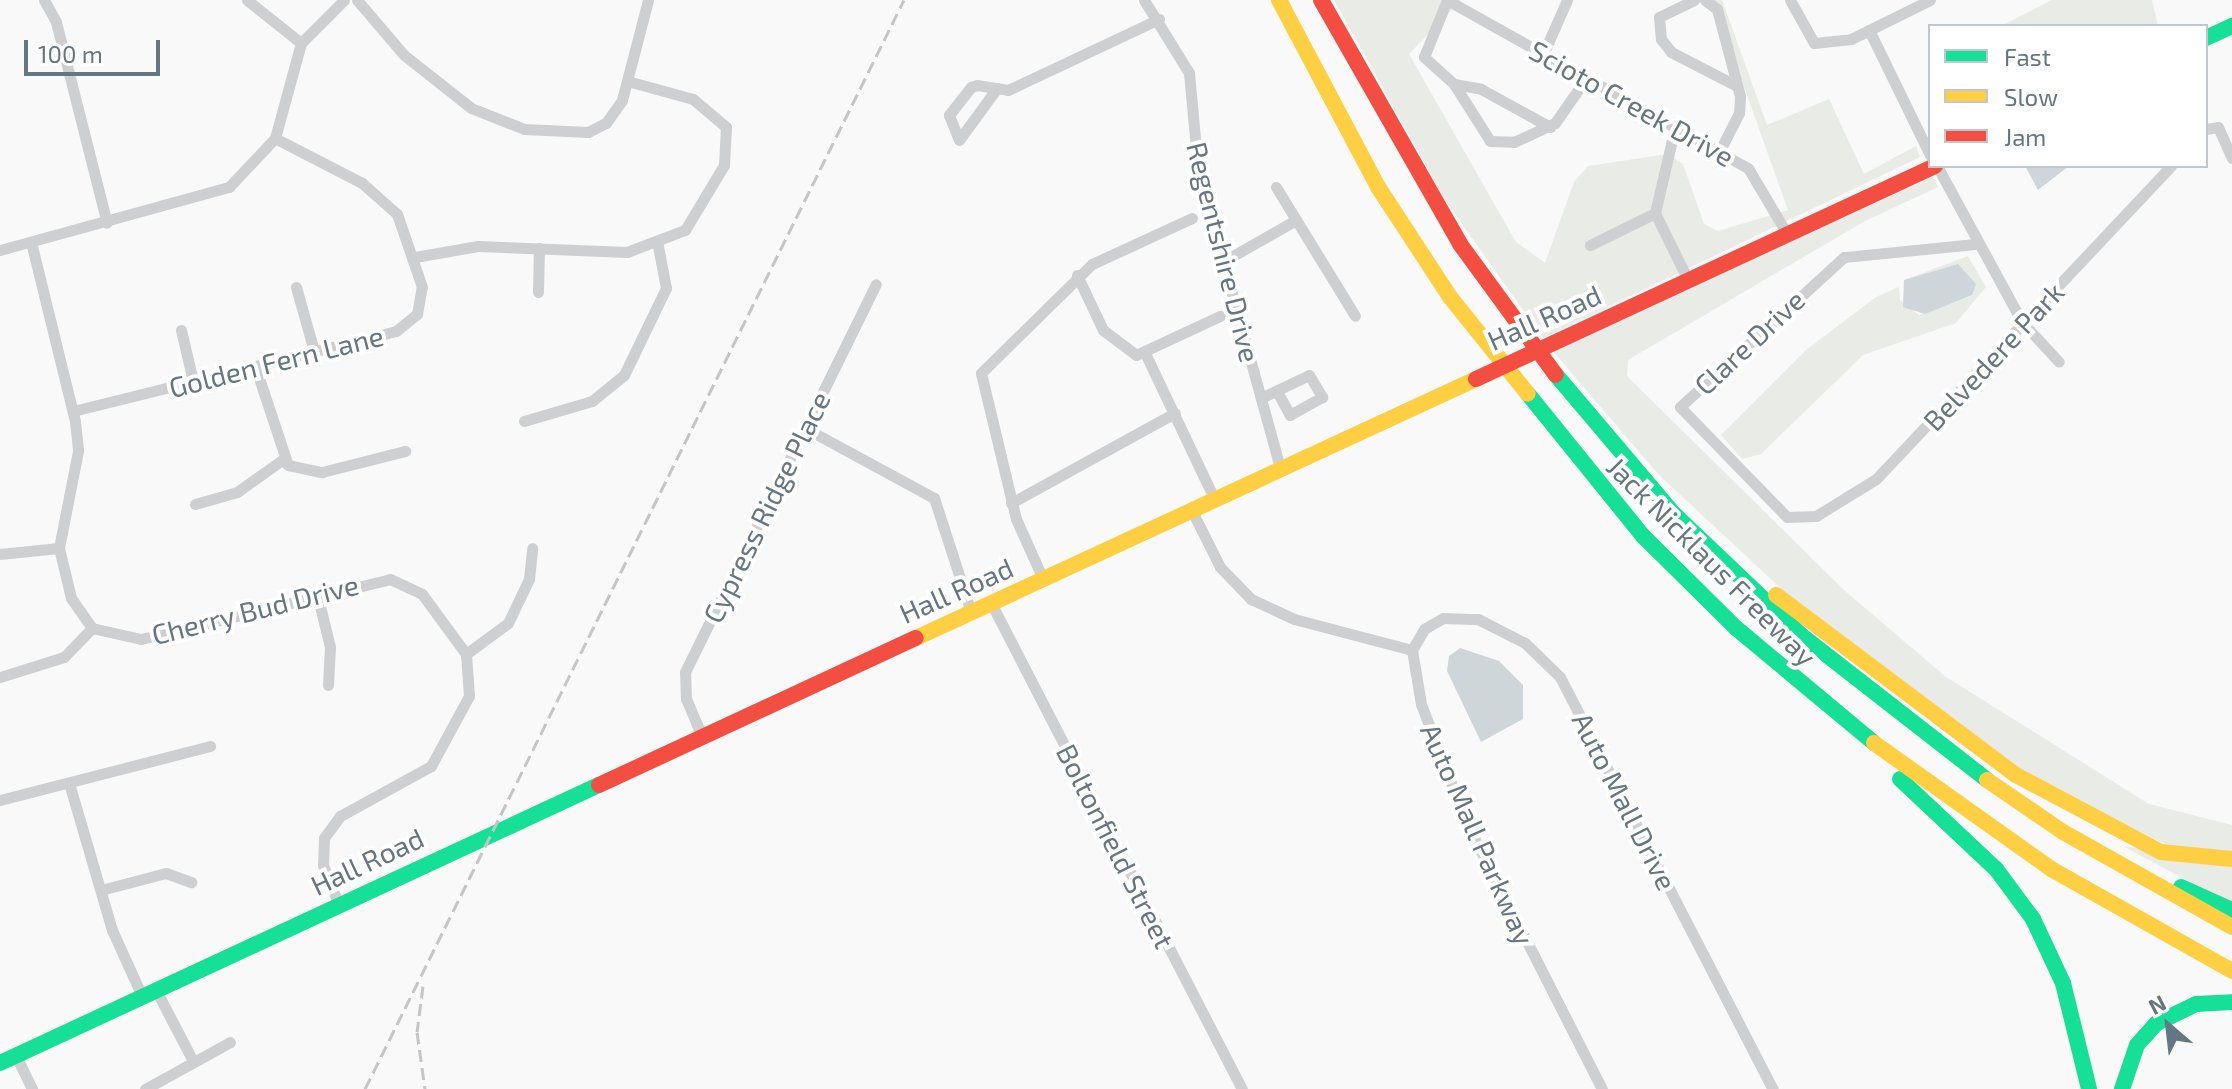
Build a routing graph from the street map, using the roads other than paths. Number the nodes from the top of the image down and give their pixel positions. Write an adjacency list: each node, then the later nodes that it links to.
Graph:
1 (44, 0): 40 (street)
2 (247, 0): 19 (street)
3 (344, 0): 19 (street)
4 (357, 0): 22 (street)
5 (648, 0): 22 (street)
6 (1144, 0): 15 (street, Regentshire Drive)
7 (1279, 0): 91 (main road, Jack Nicklaus Freeway)
8 (1321, 0): 81 (main road, Jack Nicklaus Freeway)
9 (1447, 0): 20 (street, Scioto Creek Drive); 23 (street)
10 (1567, 0): 20 (street)
11 (1694, 0): 24 (street)
12 (1705, 0): 24 (street)
13 (1790, 0): 17 (street)
14 (1923, 2): 17 (street)
15 (1159, 19): 25 (street); 49 (street, Regentshire Drive)
16 (2232, 26): 18 (main road)
17 (1869, 30): 30 (street)
18 (2208, 37)
19 (301, 43): 29 (street)
20 (1544, 52): 21 (street, Scioto Creek Drive)
21 (1587, 77): 26 (street); 27 (street, Scioto Creek Drive)
22 (627, 81): 45 (street)
23 (1454, 84): 26 (street); 26 (street)
24 (1737, 86): 31 (street)
25 (997, 88): 25 (street)
26 (1550, 127)
27 (1675, 127): 31 (street, Scioto Creek Drive); 37 (street)
28 (2208, 129): 32 (street)
29 (275, 138): 40 (street); 48 (street)
30 (1928, 151)
31 (1719, 152): 41 (street, Scioto Creek Drive)
32 (2232, 158)
33 (1932, 168): 41 (main road, Hall Road)
34 (1937, 168): 43 (street)
35 (2169, 168): 57 (street, Belvedere Park)
36 (1276, 187): 39 (street)
37 (1655, 213): 44 (street); 51 (street)
38 (1192, 218): 50 (street)
39 (1296, 220): 49 (street); 56 (street)
40 (107, 223): 42 (street)
41 (1787, 234): 51 (main road, Hall Road)
42 (31, 242): 47 (street); 66 (street)
43 (1975, 244): 57 (street); 77 (street, Clare Drive)
44 (1590, 245)
45 (658, 246): 46 (street); 68 (street)
46 (539, 248): 48 (street); 54 (street)
47 (0, 250)
48 (415, 257): 59 (street, Golden Fern Lane)
49 (1224, 261): 65 (street, Regentshire Drive)
50 (1077, 275): 60 (street); 74 (street)
51 (1688, 280): 72 (main road, Hall Road)
52 (876, 284): 69 (street, Cypress Ridge Place)
53 (296, 287): 59 (street)
54 (538, 292)
55 (1220, 316): 60 (street)
56 (1355, 316)
57 (2022, 322): 61 (street); 77 (street, Belvedere Park)
58 (181, 330): 63 (street)
59 (314, 351): 62 (street, Golden Fern Lane)
60 (1145, 353): 67 (street)
61 (2059, 362)
62 (255, 366): 63 (street, Golden Fern Lane); 71 (street)
63 (193, 381): 66 (street, Golden Fern Lane)
64 (1278, 393): 65 (street)
65 (1261, 398): 72 (street, Regentshire Drive)
66 (73, 411): 78 (street)
67 (1175, 413): 73 (street); 74 (street)
68 (524, 421)
69 (805, 428): 85 (street); 92 (street, Cypress Ridge Place)
70 (405, 451): 71 (street)
71 (282, 460): 75 (street)
72 (1280, 468): 73 (main road, Hall Road)
73 (1214, 498): 76 (main road, Hall Road)
74 (1011, 503): 82 (street)
75 (195, 504)
76 (1191, 509): 82 (main road, Hall Road); 87 (street)
77 (1798, 522)
78 (59, 548): 80 (street); 86 (street)
79 (532, 548): 88 (street)
80 (0, 554)
81 (1733, 572): 96 (main road); 97 (main road, Jack Nicklaus Freeway)
82 (1043, 579): 84 (main road, Hall Road)
83 (317, 594): 86 (street, Cherry Bud Drive); 88 (street, Cherry Bud Drive); 90 (street)
84 (991, 603): 85 (main road, Hall Road); 111 (street, Boltonfield Street)
85 (971, 612): 92 (main road, Hall Road)
86 (92, 628): 89 (street)
87 (1412, 650): 112 (street, Auto Mall Parkway); 113 (street, Auto Mall Drive)
88 (466, 654): 100 (street)
89 (0, 677)
90 (328, 685)
91 (1825, 707): 103 (main road, Jack Nicklaus Freeway); 114 (main road)
92 (701, 734): 100 (main road, Hall Road)
93 (210, 746): 94 (street)
94 (69, 783): 95 (street); 99 (street)
95 (0, 800)
96 (2232, 859)
97 (2133, 874): 101 (main road); 102 (main road, Jack Nicklaus Freeway)
98 (191, 882): 99 (street)
99 (101, 890): 104 (street)
100 (338, 903): 104 (main road, Hall Road)
101 (2232, 910)
102 (2232, 927)
103 (2232, 971)
104 (149, 993): 107 (main road, Hall Road); 108 (street)
105 (2232, 1002): 115 (main road)
106 (230, 1042): 108 (street)
107 (8, 1059): 109 (street)
108 (193, 1061): 110 (street)
109 (32, 1089)
110 (145, 1089)
111 (1242, 1089)
112 (1602, 1089)
113 (1773, 1089)
114 (2089, 1089)
115 (2122, 1089)

